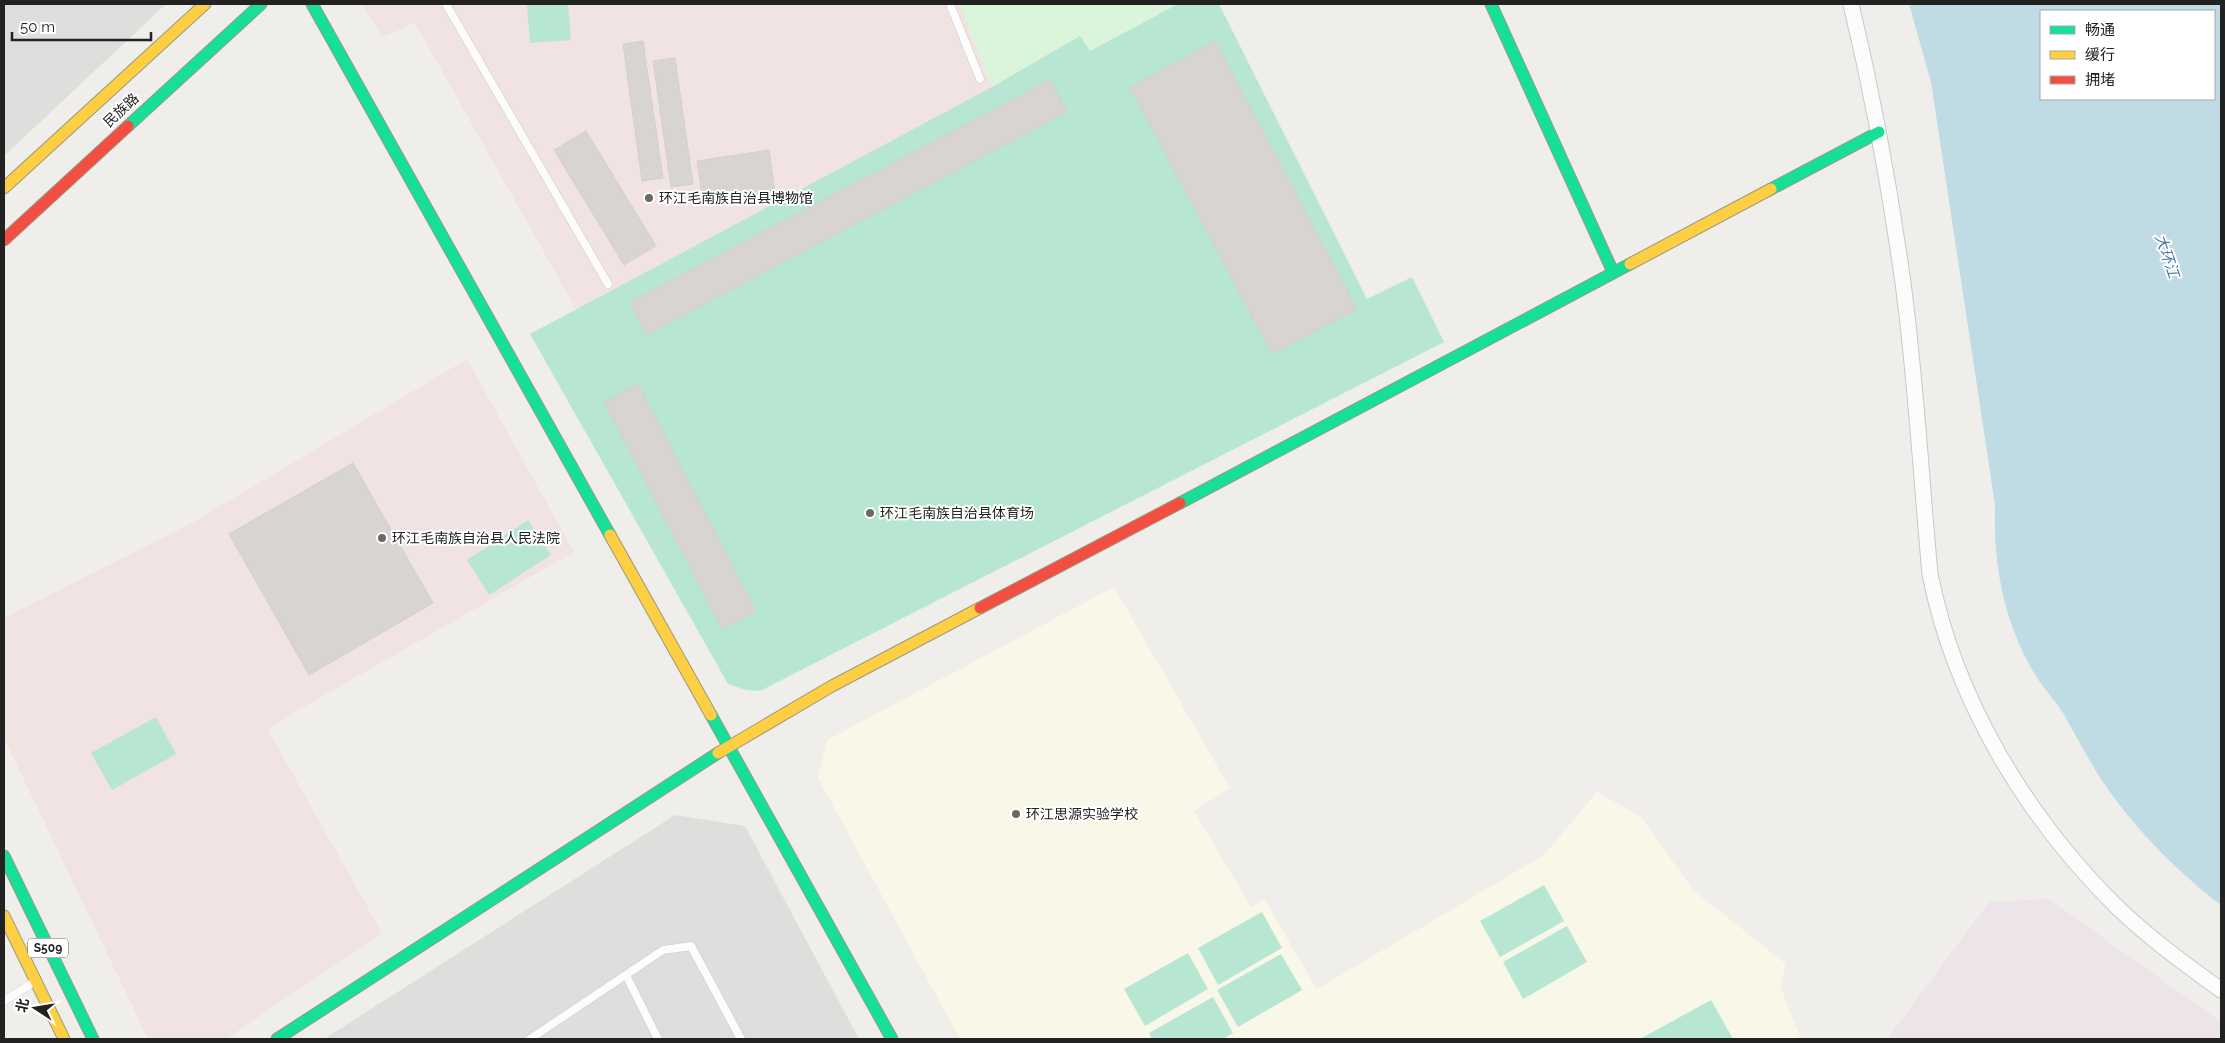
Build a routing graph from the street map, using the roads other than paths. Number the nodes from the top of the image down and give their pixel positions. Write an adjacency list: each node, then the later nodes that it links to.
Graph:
1 (205, 4): 10 (street, 民族路)
2 (261, 4): 11 (street, 民族路)
3 (312, 4): 14 (street)
4 (446, 4): 13 (lane)
5 (950, 4): 8 (lane)
6 (1491, 4): 12 (street)
7 (1851, 4): 9 (street)
8 (980, 79)
9 (1879, 132): 12 (street); 19 (street)
10 (4, 188)
11 (4, 240)
12 (1613, 272): 14 (street)
13 (608, 284)
14 (728, 746): 23 (street); 27 (street)
15 (4, 856): 22 (street, S509)
16 (4, 916): 18 (street, S509)
17 (626, 975): 24 (lane); 25 (lane); 26 (lane)
18 (36, 981): 20 (lane); 21 (street, S509)
19 (2221, 990)
20 (4, 1001)
21 (64, 1039)
22 (93, 1039)
23 (277, 1039)
24 (533, 1039)
25 (658, 1039)
26 (741, 1039)
27 (892, 1039)

